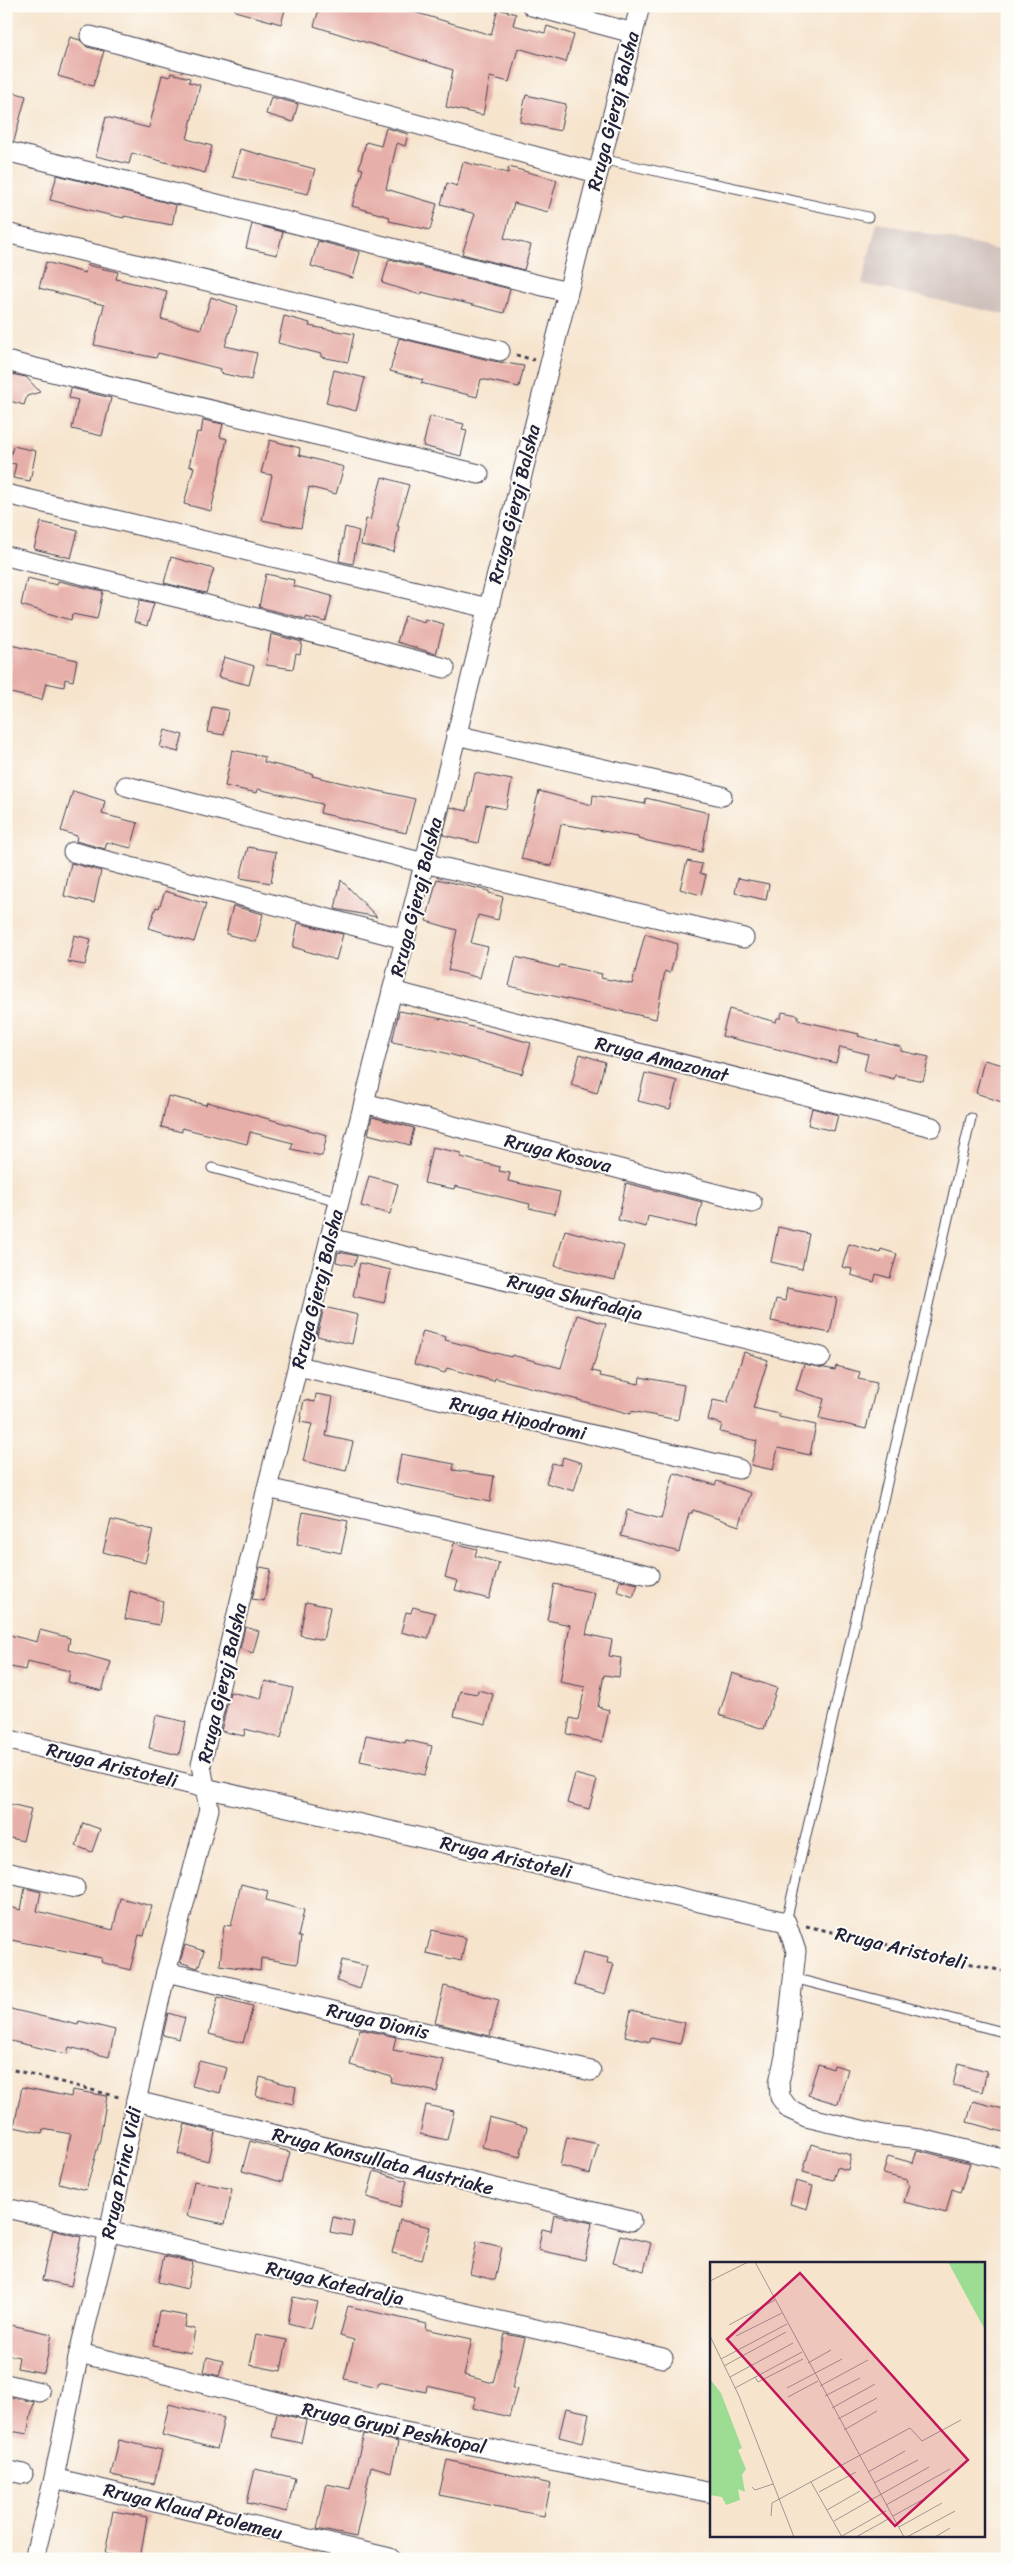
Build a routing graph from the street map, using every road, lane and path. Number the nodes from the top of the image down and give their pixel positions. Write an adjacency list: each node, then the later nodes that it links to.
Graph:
1 (532, 6): 3 (street)
2 (640, 6): 3 (street, Rruga Gjergj Balsha)
3 (633, 33): 6 (street, Rruga Gjergj Balsha)
4 (90, 36): 6 (street)
5 (6, 151): 9 (street)
6 (599, 166): 7 (lane); 9 (street, Rruga Gjergj Balsha)
7 (868, 217)
8 (6, 233): 10 (street)
9 (567, 292): 12 (street, Rruga Gjergj Balsha)
10 (500, 351): 12 (path)
11 (6, 361): 13 (street)
12 (549, 364): 16 (street, Rruga Gjergj Balsha)
13 (479, 474)
14 (6, 494): 16 (street)
15 (6, 556): 17 (street)
16 (488, 608): 18 (street, Rruga Gjergj Balsha)
17 (446, 668)
18 (456, 735): 20 (street); 22 (street, Rruga Gjergj Balsha)
19 (126, 786): 22 (street)
20 (722, 796)
21 (74, 852): 24 (street)
22 (424, 863): 23 (street); 24 (street, Rruga Gjergj Balsha)
23 (744, 938)
24 (405, 940): 25 (street, Rruga Gjergj Balsha)
25 (392, 991): 26 (street, Rruga Gjergj Balsha); 28 (street, Rruga Amazonat)
26 (364, 1104): 30 (street, Rruga Gjergj Balsha); 31 (street, Rruga Kosova)
27 (972, 1118): 42 (lane)
28 (932, 1127)
29 (212, 1168): 30 (lane)
30 (339, 1201): 32 (street, Rruga Gjergj Balsha)
31 (752, 1203)
32 (330, 1238): 33 (street, Rruga Shufadaja); 34 (street, Rruga Gjergj Balsha)
33 (820, 1357)
34 (298, 1366): 35 (street, Rruga Hipodromi); 36 (street, Rruga Gjergj Balsha)
35 (739, 1469)
36 (267, 1488): 37 (street); 39 (street, Rruga Gjergj Balsha)
37 (650, 1575)
38 (6, 1739): 39 (street, Rruga Aristoteli)
39 (205, 1788): 42 (street, Rruga Aristoteli); 43 (street, Rruga Princ Vidi)
40 (6, 1872): 41 (street)
41 (75, 1888)
42 (786, 1922): 44 (path, Rruga Aristoteli); 45 (street)
43 (166, 1972): 48 (street, Rruga Dionis); 49 (street, Rruga Princ Vidi)
44 (1007, 1972)
45 (793, 1978): 46 (lane); 50 (street)
46 (1007, 2033)
47 (6, 2068): 49 (path)
48 (591, 2070)
49 (136, 2101): 52 (street, Rruga Konsullata Austriake); 53 (street, Rruga Princ Vidi)
50 (1007, 2160)
51 (6, 2208): 53 (street, Rruga Katedralja)
52 (631, 2222)
53 (109, 2232): 54 (street, Rruga Princ Vidi); 55 (street, Rruga Katedralja)
54 (79, 2353): 58 (street, Rruga Princ Vidi); 59 (street, Rruga Grupi Peshkopal)
55 (664, 2358)
56 (6, 2384): 57 (street)
57 (40, 2392)
58 (54, 2478): 60 (street, Rruga Klaud Ptolemeu); 61 (street, Rruga Princ Vidi)
59 (710, 2493)
60 (390, 2558)
61 (34, 2559)

